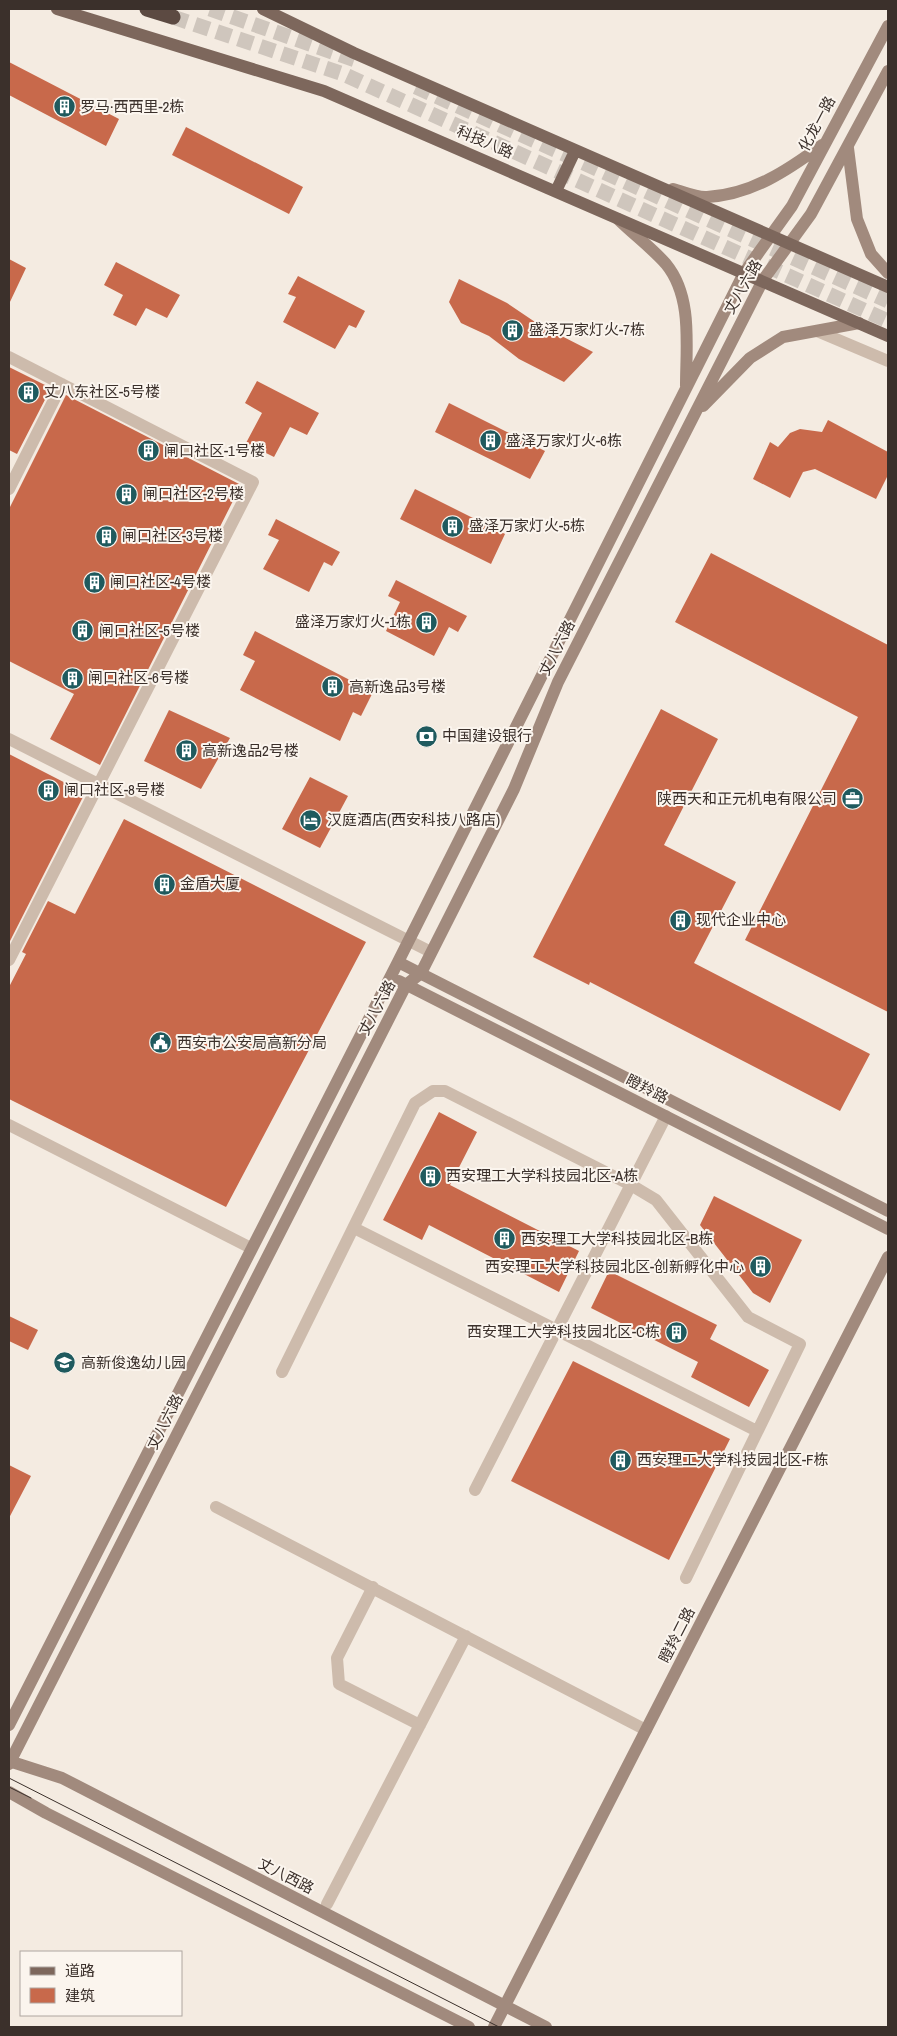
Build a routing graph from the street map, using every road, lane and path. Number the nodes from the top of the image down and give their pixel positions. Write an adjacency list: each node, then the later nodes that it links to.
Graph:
1 (56, 9): 11 (main road, 科技八路)
2 (147, 9): 4 (highway)
3 (263, 9): 9 (main road, 科技八路)
4 (173, 17)
5 (888, 26): 7 (main road, 化龙一路)
6 (888, 71): 8 (main road)
7 (826, 142): 10 (main road); 13 (main road, 化龙一路)
8 (848, 148): 14 (main road); 15 (main road)
9 (575, 151): 10 (main road, 科技八路); 11 (main road)
10 (651, 184): 13 (main road, 科技八路)
11 (556, 192): 12 (main road, 科技八路)
12 (616, 217): 17 (main road, 科技八路); 27 (main road)
13 (770, 235): 14 (main road, 科技八路); 17 (main road, 丈八六路)
14 (791, 244): 19 (main road, 丈八六路); 20 (main road, 科技八路)
15 (871, 254): 16 (street); 18 (main road)
16 (888, 262)
17 (744, 273): 19 (main road, 科技八路); 27 (main road, 丈八六路)
18 (888, 273)
19 (763, 280): 21 (main road, 科技八路); 28 (main road, 丈八六路)
20 (888, 287)
21 (859, 323): 22 (main road); 23 (main road, 科技八路)
22 (817, 331): 25 (street); 28 (main road)
23 (888, 336)
24 (9, 357): 26 (street)
25 (888, 361)
26 (62, 384): 29 (street); 31 (street)
27 (686, 389): 32 (main road, 丈八六路)
28 (694, 414): 33 (main road, 丈八六路)
29 (9, 490)
30 (9, 739): 31 (street)
31 (99, 784): 32 (street); 34 (street)
32 (408, 941): 33 (street); 35 (main road, 丈八六路)
33 (431, 952): 36 (main road, 丈八六路)
34 (9, 960)
35 (398, 962): 36 (main road, 瞪羚路); 37 (main road, 丈八六路)
36 (421, 974): 38 (main road, 丈八六路); 42 (main road, 瞪羚路)
37 (390, 977): 38 (main road, 瞪羚路); 45 (main road, 丈八六路)
38 (406, 985): 39 (main road, 瞪羚路); 58 (main road, 丈八六路)
39 (666, 1116): 41 (street); 44 (main road, 瞪羚路)
40 (9, 1125): 45 (street)
41 (631, 1185): 43 (street); 47 (street); 49 (street)
42 (888, 1211)
43 (354, 1228): 47 (street); 48 (street)
44 (888, 1229)
45 (251, 1248): 55 (main road, 丈八六路)
46 (888, 1257): 57 (main road, 瞪羚二路)
47 (557, 1330): 49 (street); 50 (street)
48 (282, 1372)
49 (758, 1431): 52 (street)
50 (476, 1490)
51 (216, 1507): 53 (street)
52 (686, 1578)
53 (373, 1587): 54 (street); 56 (street)
54 (466, 1636): 56 (street); 57 (street)
55 (9, 1724)
56 (420, 1725): 60 (street)
57 (646, 1730): 61 (main road, 瞪羚二路)
58 (9, 1763): 61 (main road, 丈八西路)
59 (9, 1792): 62 (main road)
60 (327, 1904)
61 (505, 2007): 63 (main road, 瞪羚二路); 64 (main road, 丈八西路)
62 (470, 2027)
63 (494, 2027)
64 (546, 2027)

